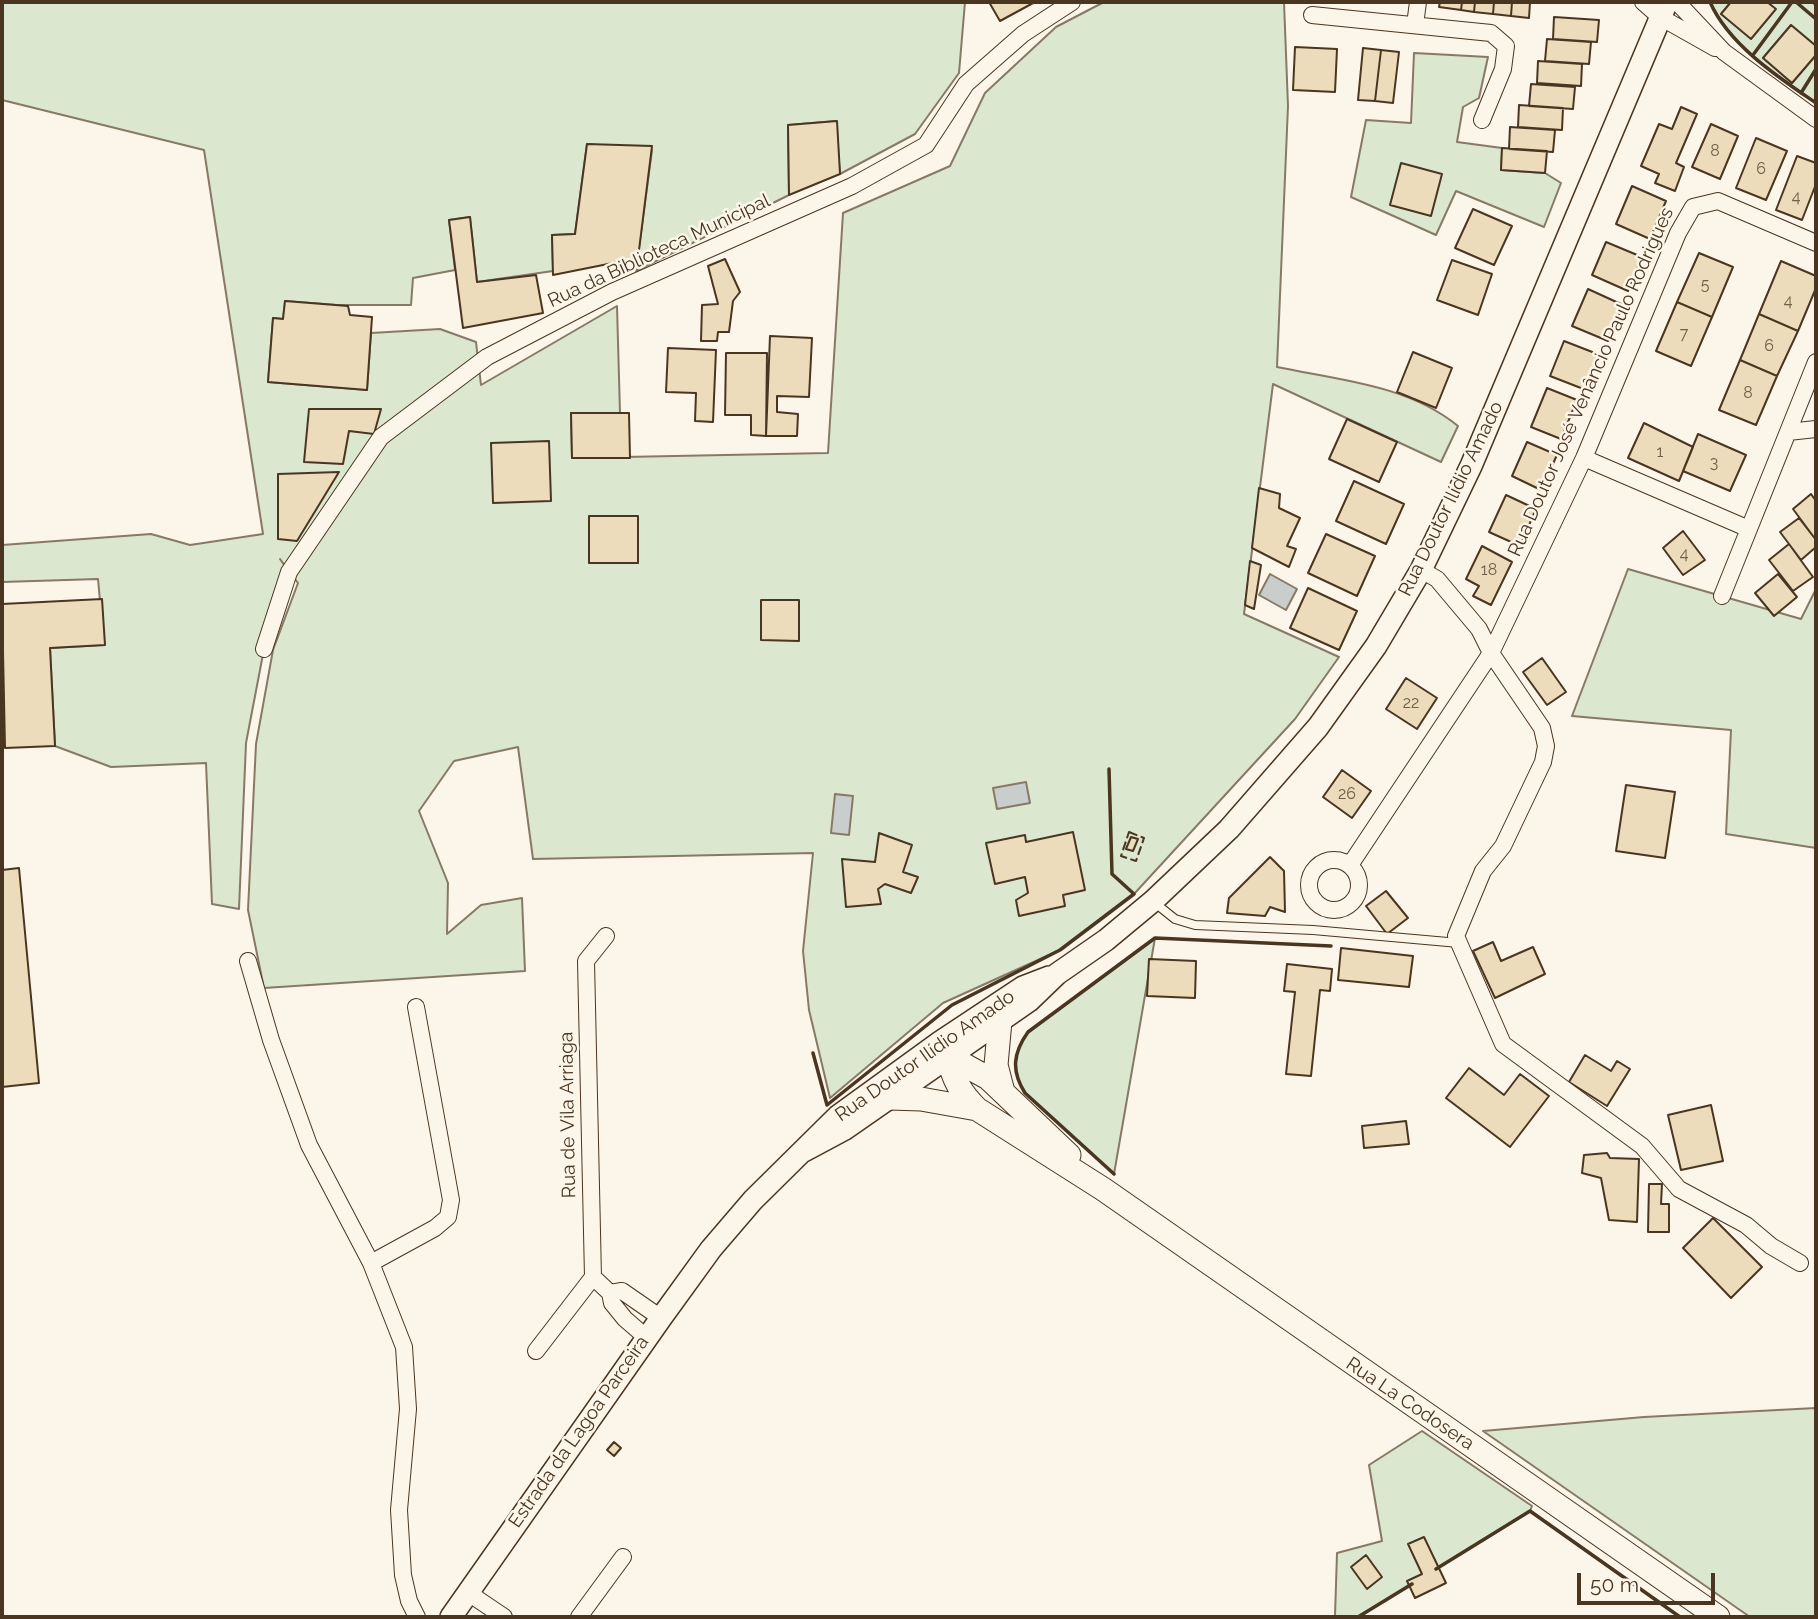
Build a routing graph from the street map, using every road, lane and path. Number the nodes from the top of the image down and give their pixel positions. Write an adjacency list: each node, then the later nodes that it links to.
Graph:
1 (1072, 2): 19 (street, Rua da Biblioteca Municipal)
2 (1418, 2): 7 (street)
3 (1643, 2): 5 (street)
4 (1677, 2): 8 (street)
5 (1664, 9): 8 (street); 17 (street, Rua Doutor Ilídio Amado)
6 (1312, 15): 7 (street)
7 (1415, 25): 10 (street)
8 (1724, 52): 9 (street)
9 (1816, 119)
10 (1482, 120)
11 (1816, 243): 15 (street, Rua Doutor José Venâncio Paulo Rodrigues)
12 (1816, 362): 14 (street)
13 (1816, 429): 14 (street)
14 (1788, 432): 16 (street)
15 (1584, 458): 16 (street); 20 (street, Rua Doutor José Venâncio Paulo Rodrigues)
16 (1749, 529): 18 (street)
17 (1421, 570): 20 (street); 22 (street, Rua Doutor Ilídio Amado)
18 (1722, 596)
19 (264, 649)
20 (1491, 653): 21 (street, Rua Doutor José Venâncio Paulo Rodrigues); 24 (street)
21 (1350, 865)
22 (1153, 901): 24 (lane); 26 (street, Rua Doutor Ilídio Amado)
23 (606, 936): 38 (street, Rua de Vila Arriaga)
24 (1459, 943): 37 (street)
25 (248, 961): 36 (street)
26 (1057, 974): 28 (street, Rua Doutor Ilídio Amado); 29 (street, Rua Doutor Ilídio Amado)
27 (416, 1007): 36 (street)
28 (999, 1021): 29 (street, Rua Doutor Ilídio Amado); 30 (main road)
29 (944, 1049): 30 (main road); 31 (street, Rua Doutor Ilídio Amado); 32 (main road); 33 (street, Rua Doutor Ilídio Amado)
30 (1003, 1092): 34 (main road)
31 (889, 1098): 32 (main road); 33 (street, Rua Doutor Ilídio Amado)
32 (977, 1109): 34 (main road)
33 (802, 1152): 35 (street, Rua Doutor Ilídio Amado)
34 (1103, 1189): 49 (main road, Rua La Codosera)
35 (711, 1250): 40 (street, Estrada da Lagoa Parceira)
36 (371, 1263): 45 (street)
37 (1800, 1263)
38 (593, 1277): 39 (street); 42 (street)
39 (610, 1293): 40 (street); 41 (street)
40 (661, 1318): 41 (street, Estrada da Lagoa Parceira)
41 (646, 1338): 44 (street, Estrada da Lagoa Parceira)
42 (536, 1351)
43 (622, 1557): 48 (street)
44 (467, 1592): 46 (street, Estrada da Lagoa Parceira); 47 (street)
45 (417, 1617)
46 (451, 1617)
47 (504, 1617)
48 (579, 1617)
49 (1718, 1617)

